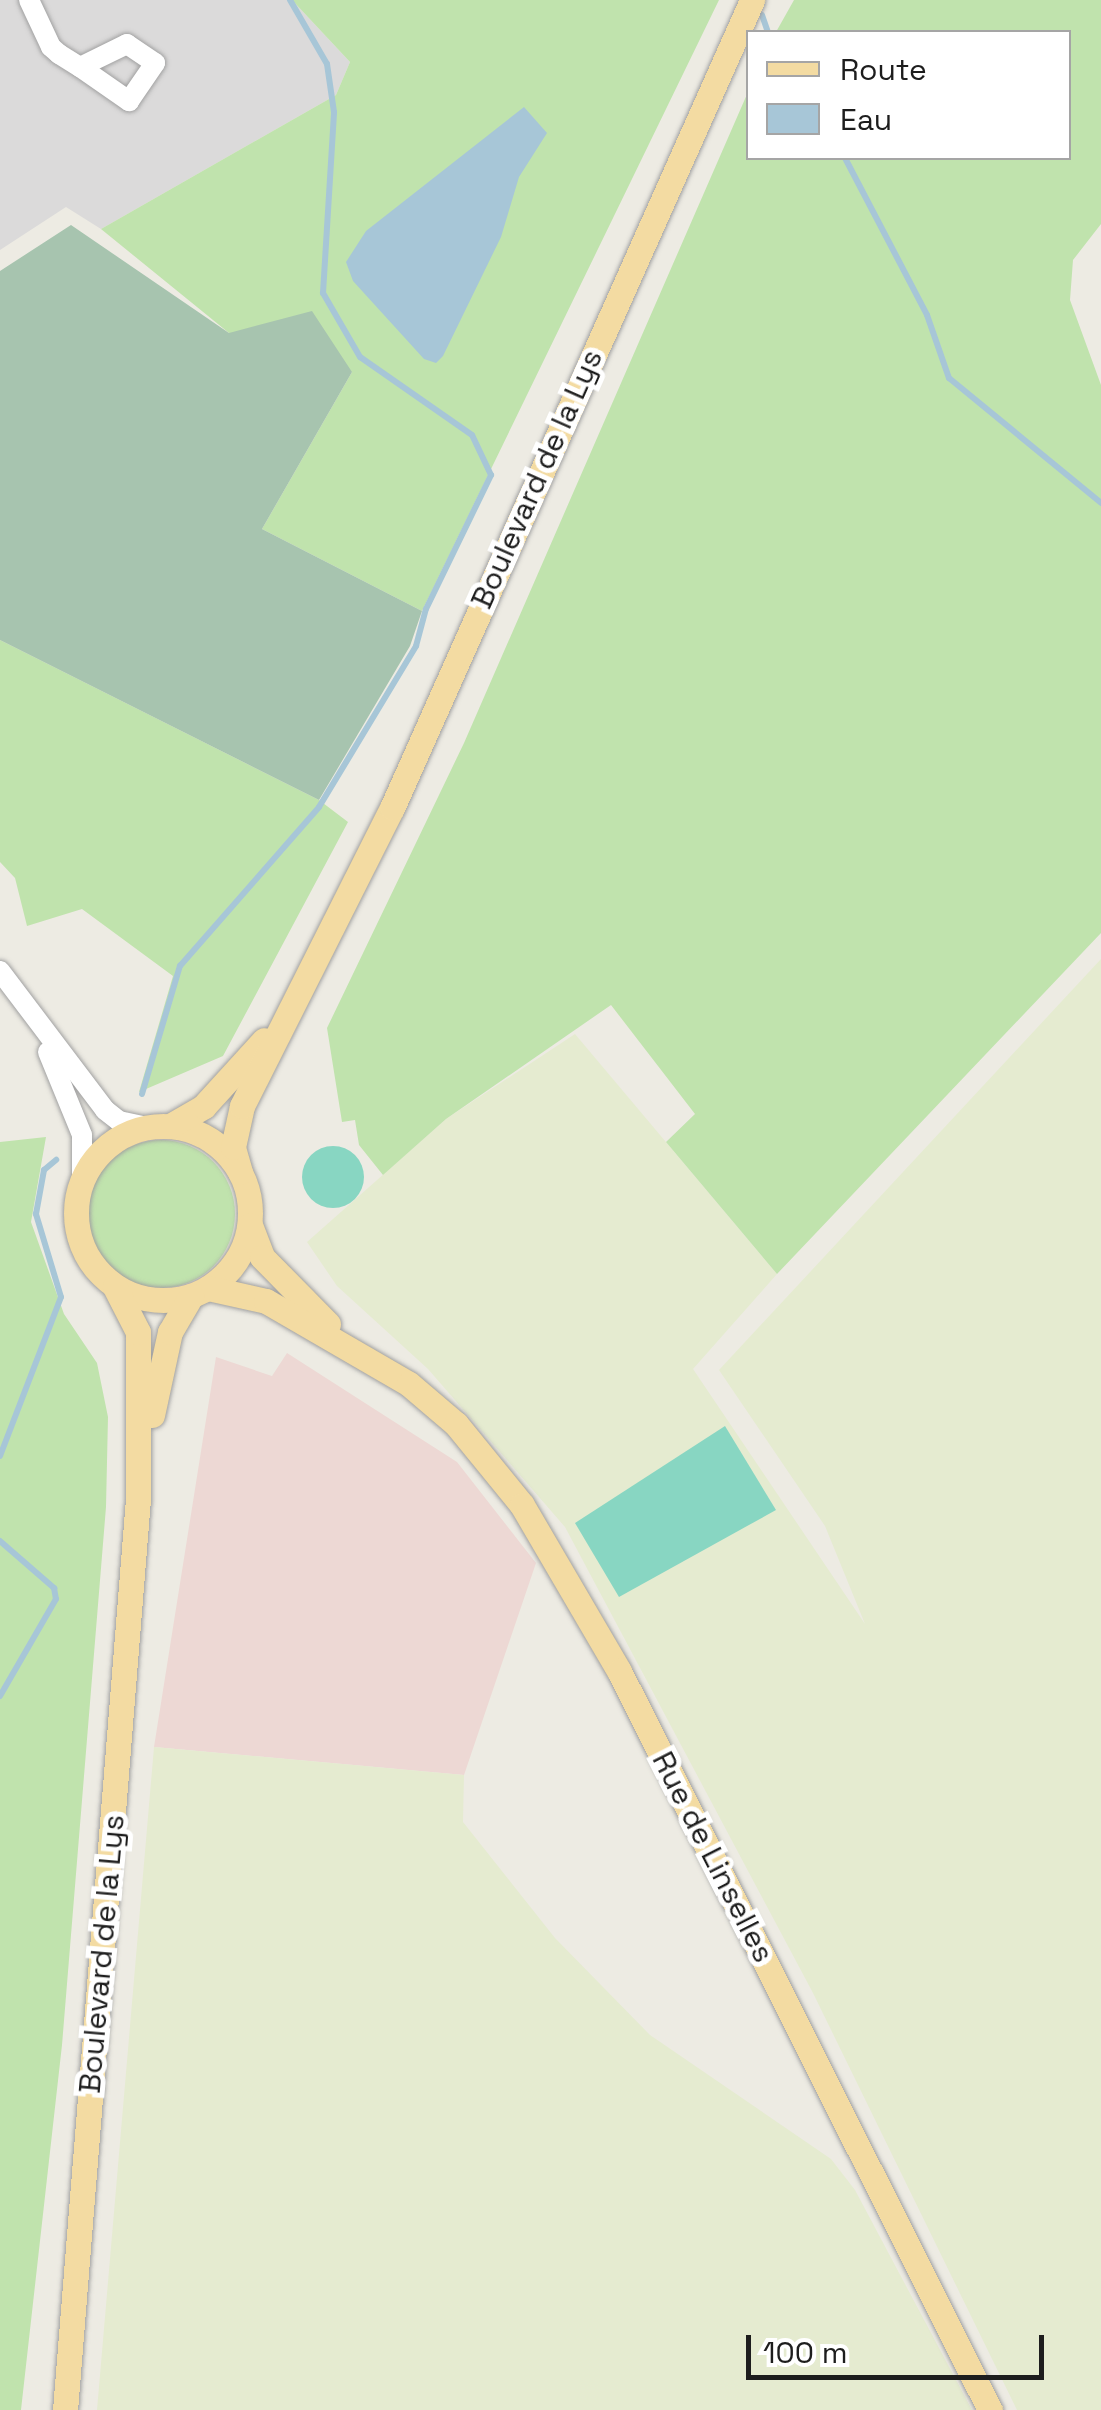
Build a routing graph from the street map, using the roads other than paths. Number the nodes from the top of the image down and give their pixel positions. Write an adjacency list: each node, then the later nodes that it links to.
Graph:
1 (30, 0): 3 (street)
2 (752, 0): 4 (main road, Boulevard de la Lys)
3 (80, 68)
4 (318, 956): 7 (main road, Boulevard de la Lys); 8 (main road, Boulevard de la Lys)
5 (0, 970): 6 (street)
6 (25, 1006): 7 (street); 9 (street)
7 (159, 1126): 8 (main road); 9 (main road)
8 (240, 1172): 10 (main road)
9 (82, 1180): 11 (main road)
10 (250, 1225): 12 (main road); 13 (main road, Rue de Linselles)
11 (116, 1287): 12 (main road); 14 (main road, Boulevard de la Lys)
12 (200, 1292): 13 (main road, Rue de Linselles); 14 (main road, Boulevard de la Lys)
13 (366, 1356): 16 (main road, Rue de Linselles)
14 (138, 1499): 15 (main road, Boulevard de la Lys)
15 (65, 2410)
16 (990, 2410)

